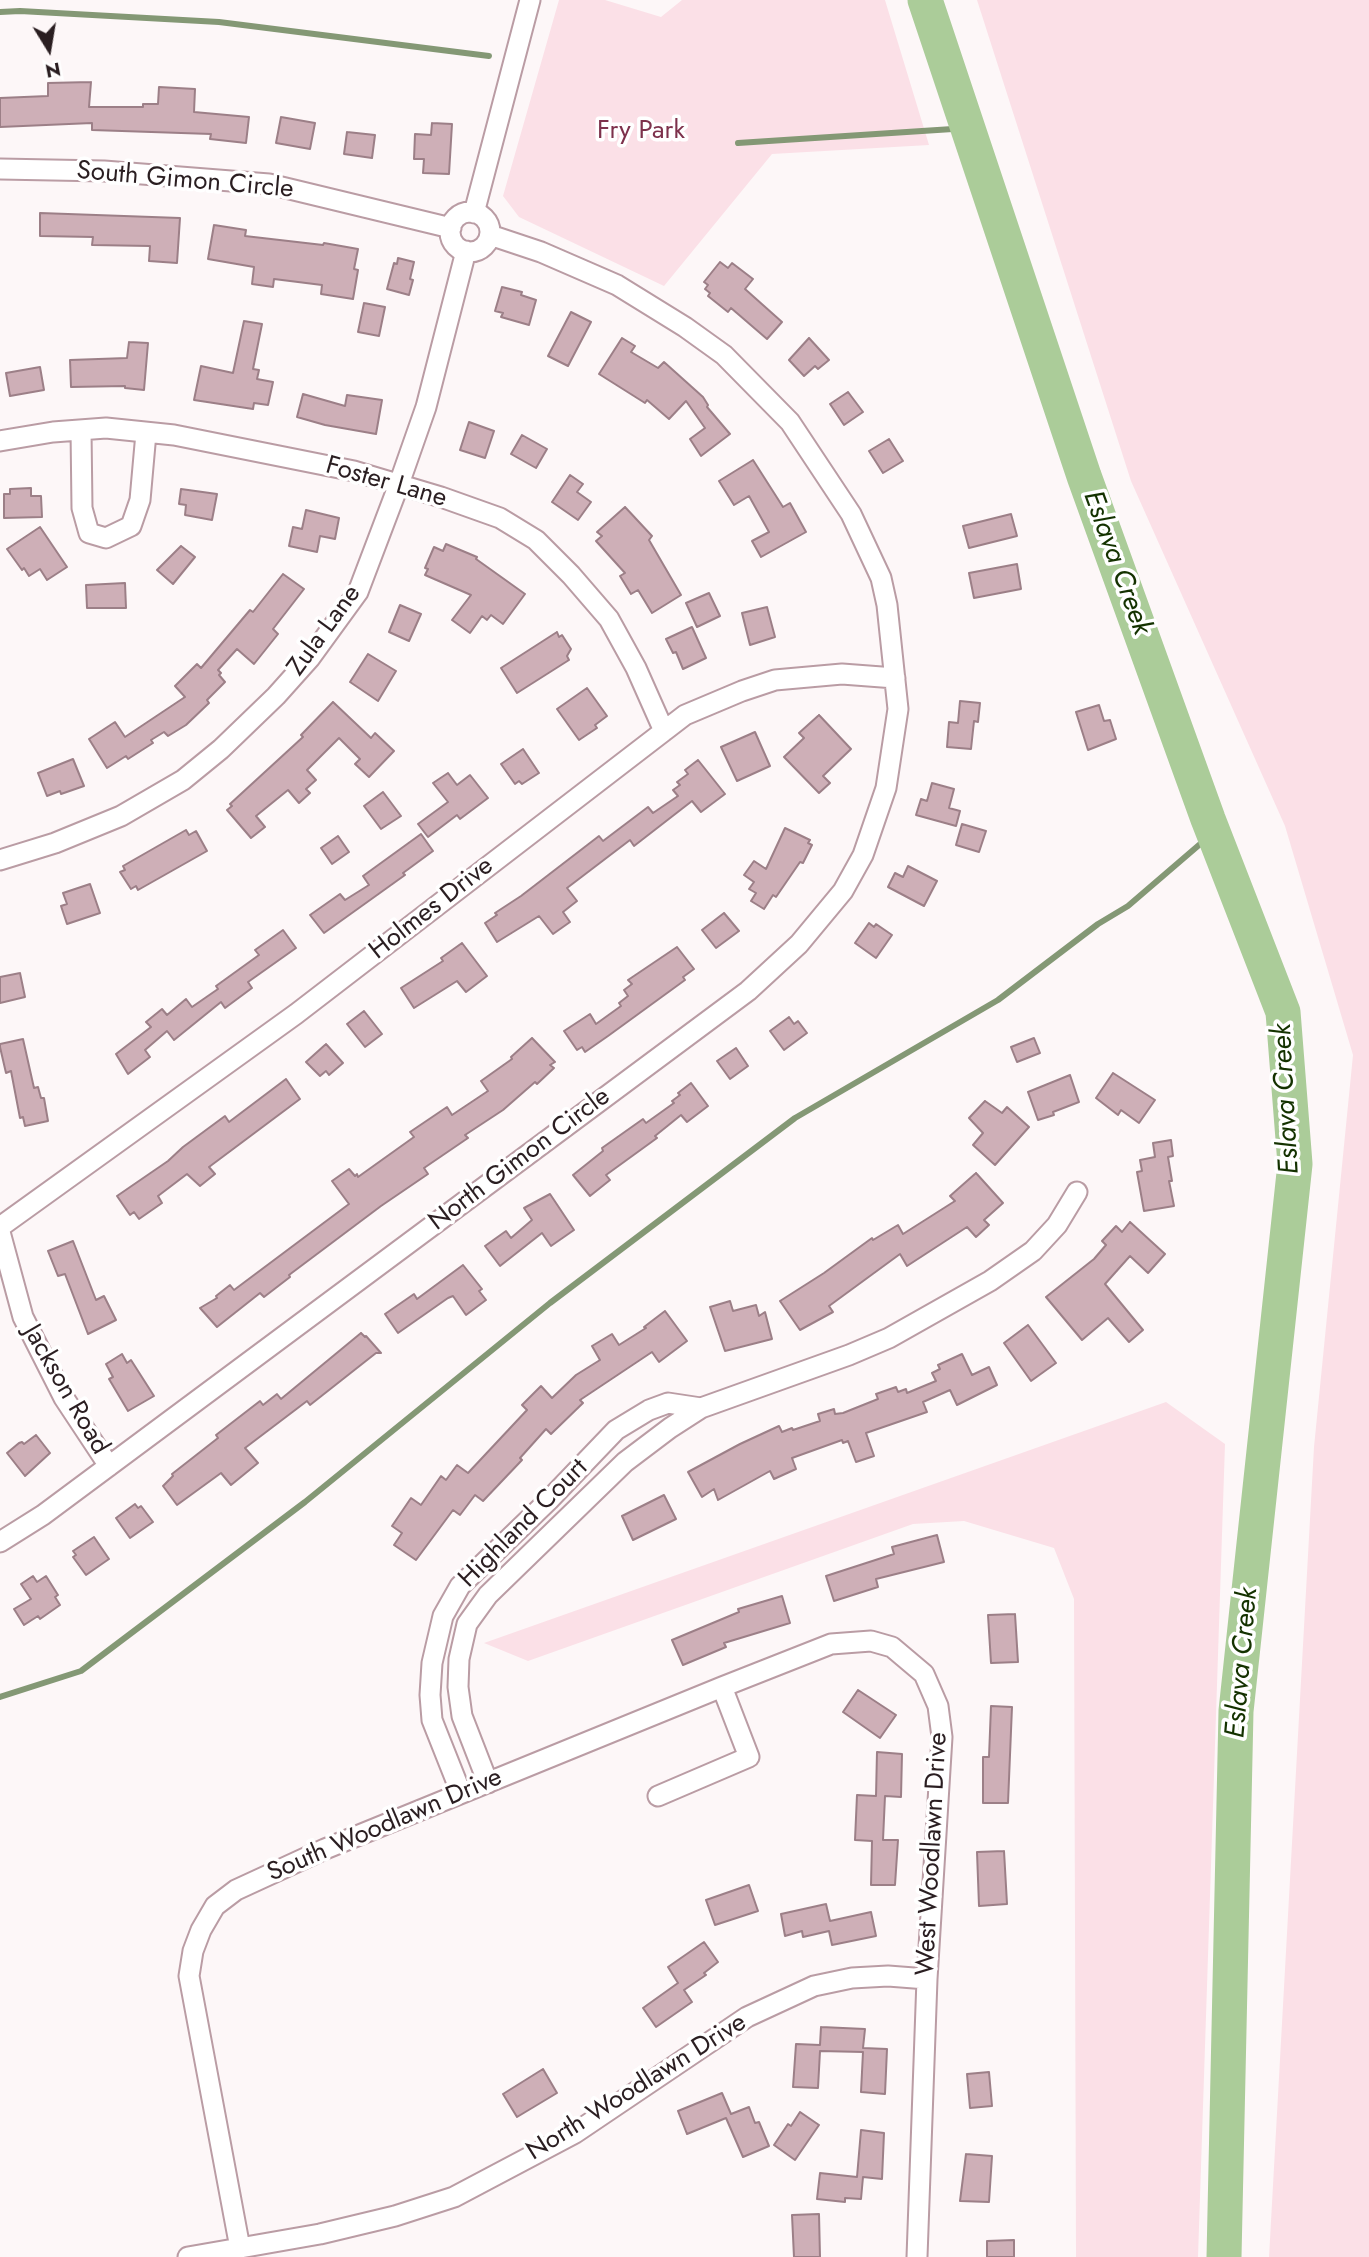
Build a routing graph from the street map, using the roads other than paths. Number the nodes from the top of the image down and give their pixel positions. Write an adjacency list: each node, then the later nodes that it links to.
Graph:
1 (530, 0): 3 (street)
2 (0, 169): 4 (street, South Gimon Circle)
3 (474, 213): 4 (street); 5 (street)
4 (451, 228): 6 (street)
5 (490, 235): 6 (street); 11 (street, North Gimon Circle)
6 (466, 251): 10 (street, Zula Lane)
7 (81, 430): 8 (street, Foster Lane); 8 (street); 9 (street, Foster Lane)
8 (146, 433): 10 (street, Foster Lane)
9 (0, 441)
10 (400, 484): 12 (street, Foster Lane); 13 (street, Zula Lane)
11 (895, 678): 12 (street, Holmes Drive); 17 (street, North Gimon Circle)
12 (664, 731): 15 (street, Holmes Drive)
13 (0, 860)
14 (1077, 1192): 16 (street, Highland Court)
15 (0, 1230): 17 (street, Jackson Road)
16 (701, 1408): 20 (street, Highland Court); 21 (street, Highland Court)
17 (109, 1466): 18 (street, North Gimon Circle)
18 (0, 1542)
19 (722, 1687): 20 (street, South Woodlawn Drive); 22 (street); 23 (street, West Woodlawn Drive)
20 (488, 1783): 21 (street, South Woodlawn Drive)
21 (461, 1793): 24 (street, South Woodlawn Drive)
22 (658, 1796)
23 (927, 1979): 24 (street, North Woodlawn Drive); 26 (street, West Woodlawn Drive)
24 (240, 2248): 25 (street, North Woodlawn Drive)
25 (188, 2257)
26 (917, 2257)

